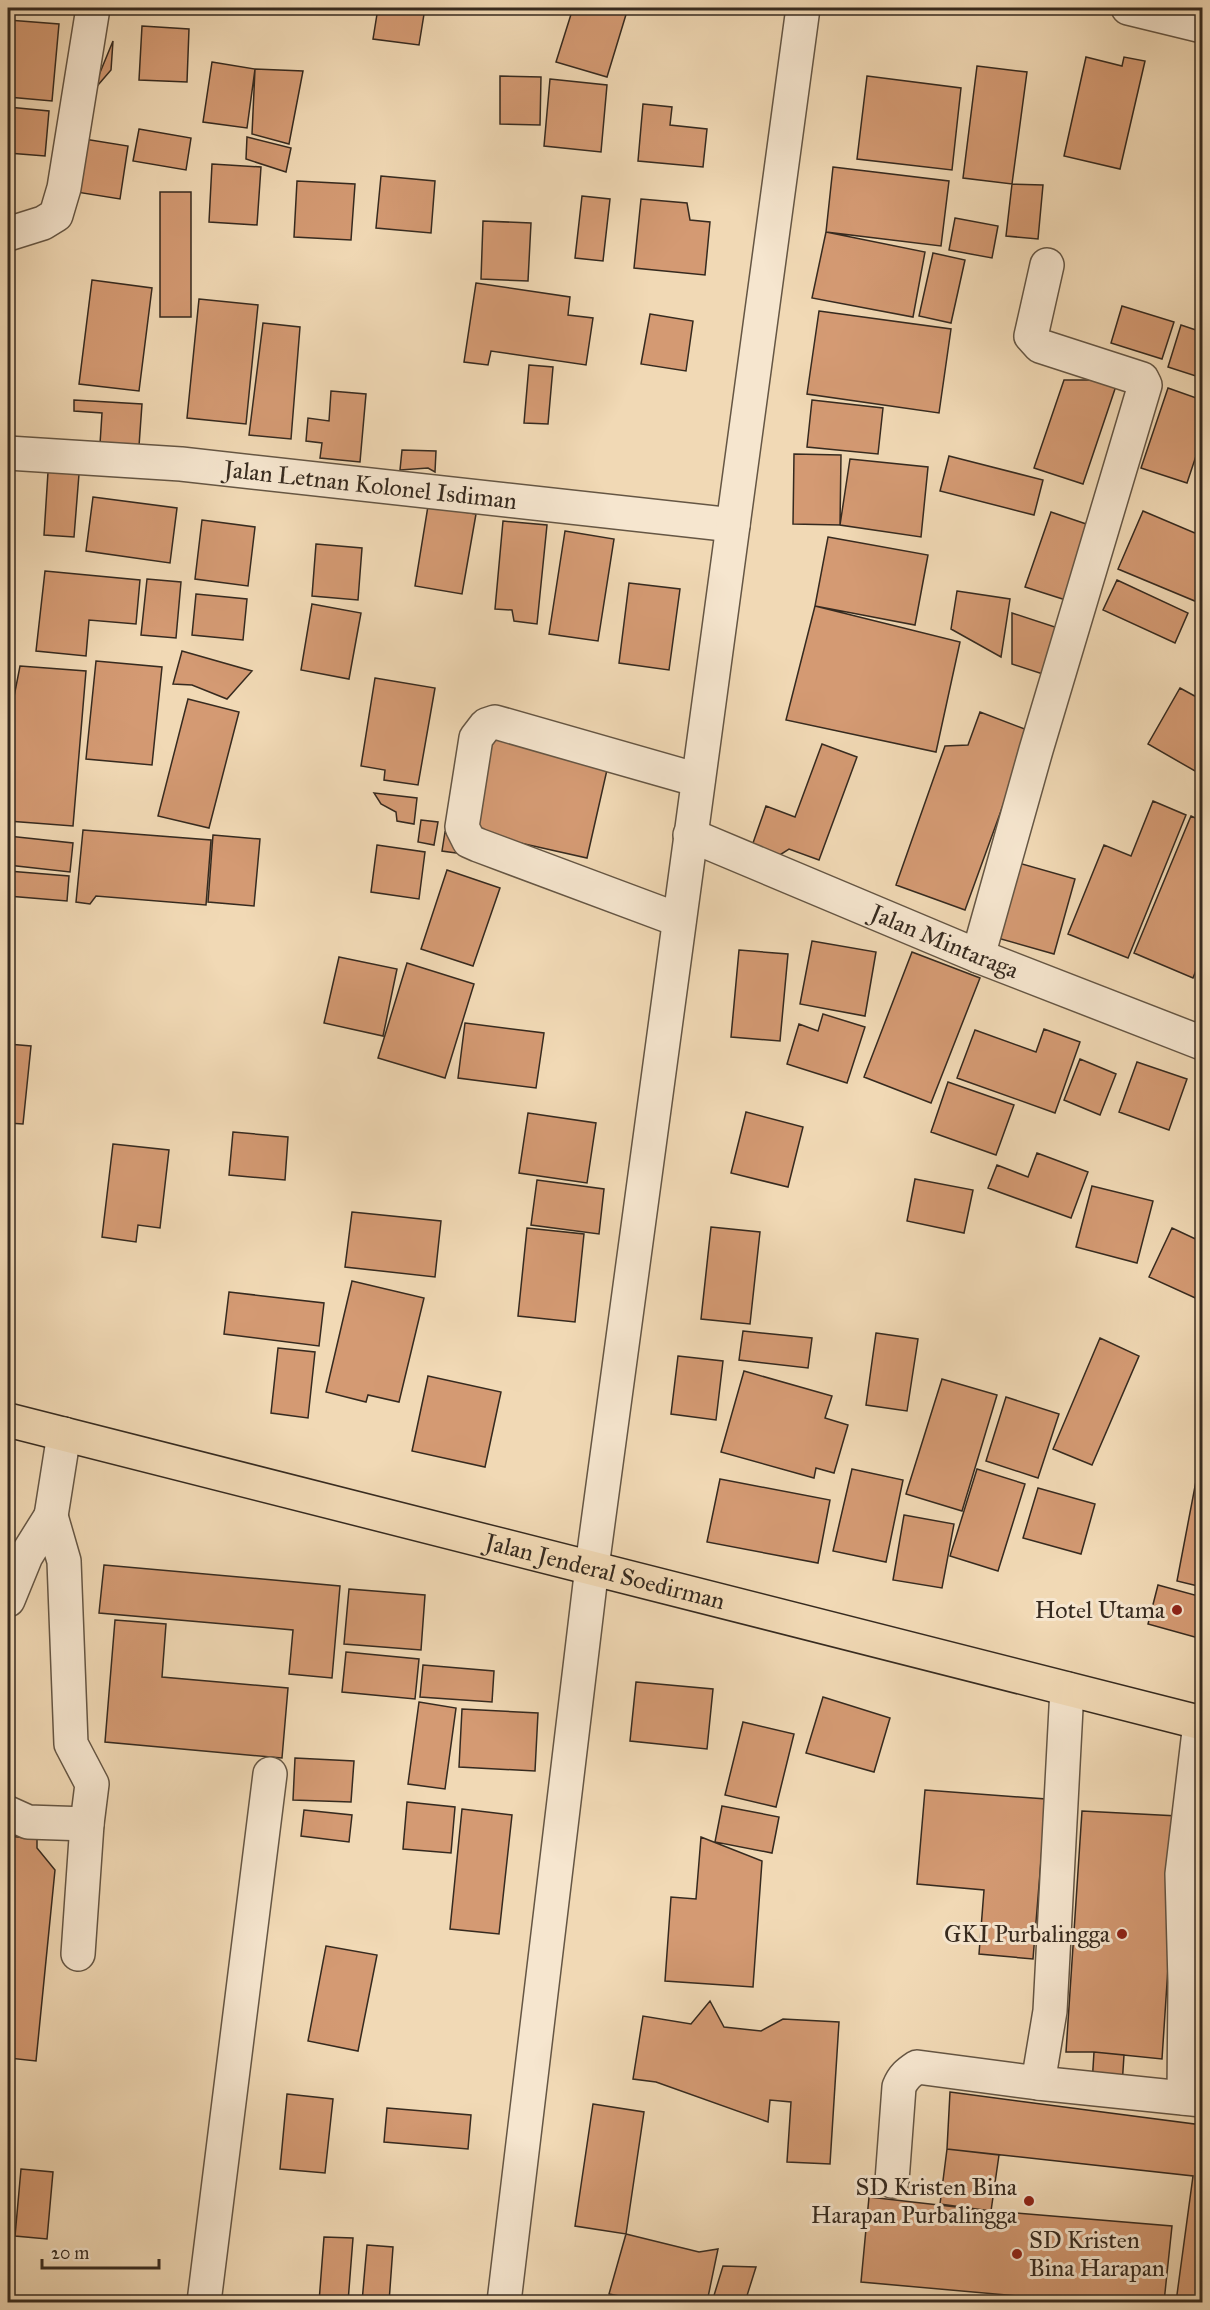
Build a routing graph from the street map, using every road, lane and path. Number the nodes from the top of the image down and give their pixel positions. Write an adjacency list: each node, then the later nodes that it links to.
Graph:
1 (93, 8): 5 (street)
2 (803, 8): 8 (street)
3 (1128, 8): 4 (street)
4 (1203, 26)
5 (8, 234)
6 (1047, 266): 12 (street)
7 (8, 453): 8 (street, Jalan Letnan Kolonel Isdiman)
8 (733, 525): 9 (street)
9 (698, 780): 10 (street); 11 (street)
10 (690, 835): 11 (street); 12 (street, Jalan Mintaraga)
11 (679, 920): 17 (street)
12 (978, 956): 13 (street, Jalan Mintaraga)
13 (1203, 1043)
14 (8, 1420): 15 (main road, Jalan Jenderal Soedirman)
15 (64, 1434): 16 (street); 17 (main road, Jalan Jenderal Soedirman)
16 (51, 1516): 18 (street); 23 (street)
17 (591, 1568): 19 (main road, Jalan Jenderal Soedirman); 29 (street)
18 (8, 1600)
19 (1067, 1689): 20 (main road, Jalan Jenderal Soedirman); 25 (street)
20 (1201, 1723): 26 (street)
21 (270, 1774): 28 (street)
22 (8, 1813): 23 (street)
23 (87, 1824): 24 (street)
24 (78, 1954)
25 (1038, 2083): 26 (street); 27 (street)
26 (1193, 2099)
27 (892, 2181)
28 (204, 2302)
29 (504, 2302)

